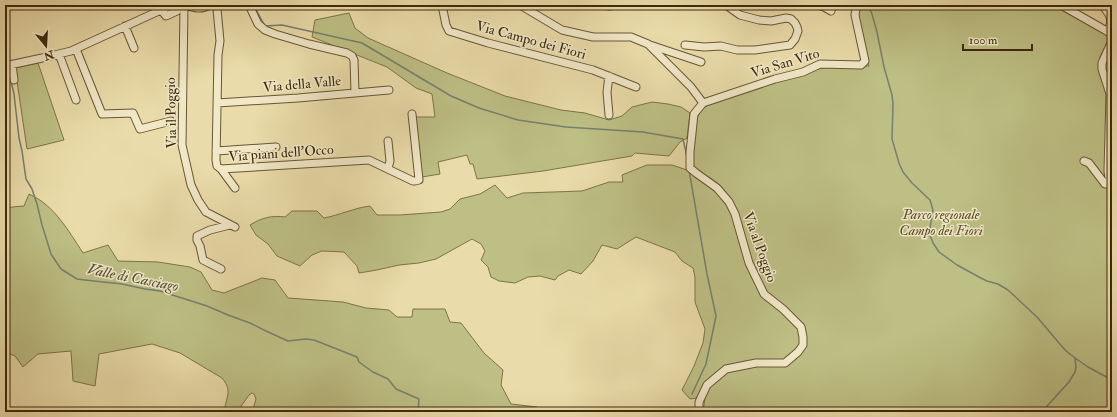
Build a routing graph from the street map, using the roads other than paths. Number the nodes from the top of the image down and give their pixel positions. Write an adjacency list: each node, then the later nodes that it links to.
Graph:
1 (172, 5): 16 (street)
2 (177, 5): 16 (street)
3 (185, 5): 4 (street); 46 (street, Via il Poggio)
4 (210, 5)
5 (215, 5): 34 (street, Via piani dell'Occo)
6 (249, 5): 32 (street)
7 (442, 5): 28 (street, Via Campo dei Fiori)
8 (520, 5): 21 (street)
9 (601, 5): 15 (street)
10 (726, 5): 22 (street)
11 (817, 5): 17 (street)
12 (859, 5): 35 (street, Via San Vito)
13 (1061, 5): 19 (street)
14 (1102, 5): 19 (street)
15 (610, 6)
16 (161, 10): 18 (street)
17 (830, 11)
18 (125, 26): 23 (street); 24 (street)
19 (1110, 33)
20 (1112, 41): 42 (street)
21 (648, 44): 26 (street); 35 (street)
22 (685, 45)
23 (134, 48)
24 (76, 49): 25 (street); 38 (street)
25 (59, 54): 27 (street); 33 (street)
26 (701, 62)
27 (8, 66): 29 (street)
28 (609, 76): 30 (street, Via Campo dei Fiori); 37 (street)
29 (14, 80)
30 (636, 87)
31 (389, 90): 32 (street, Via della Valle)
32 (355, 93): 34 (street, Via della Valle)
33 (76, 100)
34 (218, 102): 41 (street, Via piani dell'Occo)
35 (703, 103): 47 (street, Via al Poggio)
36 (412, 114): 43 (street, Via piani dell'Occo)
37 (609, 115)
38 (171, 121)
39 (388, 141): 43 (street)
40 (276, 147): 41 (street)
41 (216, 151): 44 (street, Via piani dell'Occo)
42 (1084, 161)
43 (388, 168): 44 (street, Via piani dell'Occo)
44 (221, 169): 45 (street)
45 (235, 188)
46 (221, 269)
47 (699, 412)

